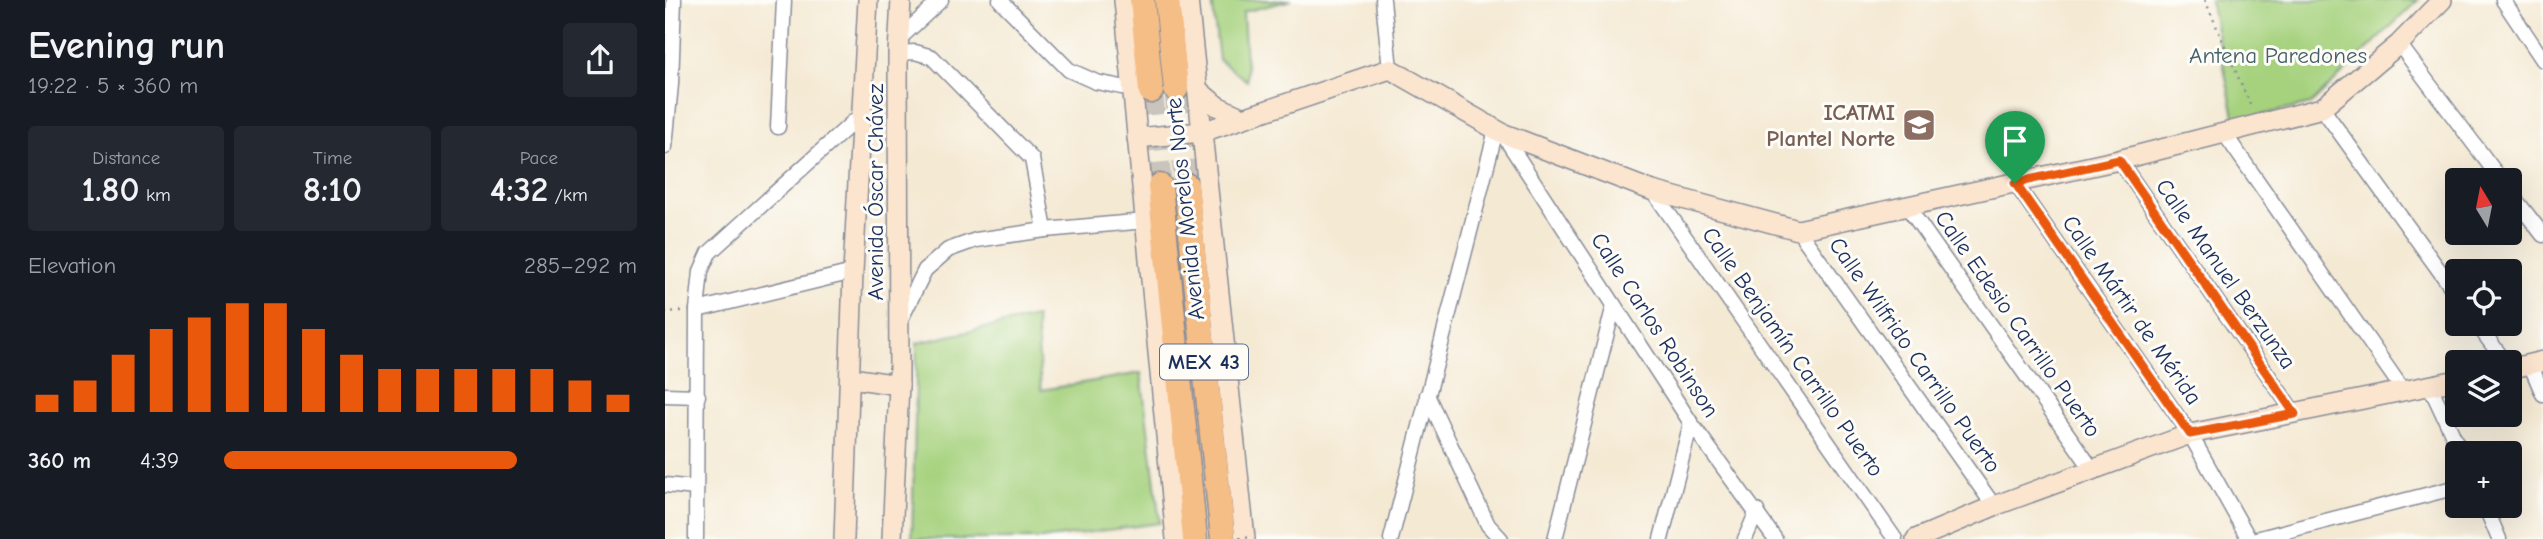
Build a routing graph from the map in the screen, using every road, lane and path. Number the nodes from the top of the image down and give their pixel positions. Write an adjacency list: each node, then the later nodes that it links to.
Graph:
1 (674, 0): 19 (street)
2 (783, 0): 26 (street)
3 (868, 0): 23 (street, Avenida Óscar Chávez)
4 (901, 0): 16 (street, Avenida Óscar Chávez)
5 (941, 0): 16 (street)
6 (1000, 0): 21 (street)
7 (1124, 0): 21 (street, Avenida Morelos Norte)
8 (1142, 0): 21 (highway)
9 (1167, 0): 20 (highway)
10 (1188, 0): 20 (street, Avenida Morelos Norte)
11 (1383, 0): 18 (street)
12 (2205, 0): 25 (path)
13 (2442, 0): 15 (street)
14 (2503, 0): 17 (street)
15 (2399, 44): 22 (street); 33 (street)
16 (899, 46): 41 (street); 48 (street, Avenida Óscar Chávez)
17 (2541, 54)
18 (1390, 69): 24 (street); 27 (street)
19 (668, 83): 31 (street)
20 (1187, 89): 24 (street); 28 (street, Avenida Morelos Norte)
21 (1142, 90): 30 (street, Avenida Morelos Norte)
22 (2322, 108): 25 (street); 45 (street)
23 (863, 113): 44 (street, Avenida Óscar Chávez); 47 (street)
24 (1243, 118): 28 (street)
25 (2258, 124): 29 (street)
26 (778, 127)
27 (1498, 131): 37 (street); 46 (street, Calle Carlos Robinson); 57 (street)
28 (1202, 132): 30 (street); 70 (street, Avenida Morelos Norte)
29 (2224, 133): 32 (street); 54 (street)
30 (1137, 138): 40 (street, Avenida Morelos Norte)
31 (665, 147)
32 (2119, 160): 34 (street); 59 (street, Calle Manuel Berzunza)
33 (2492, 168)
34 (2015, 183): 38 (street); 61 (street, Calle Mártir de Mérida)
35 (1186, 185): 76 (highway, MEX 43)
36 (1160, 186): 75 (highway, MEX 43)
37 (1653, 191): 42 (street); 84 (street, Calle Benjamín Carrillo Puerto)
38 (1907, 206): 42 (street); 63 (street, Calle Edesio Carrillo Puerto)
39 (2522, 208): 43 (street)
40 (1146, 221): 41 (street); 74 (street, Avenida Morelos Norte)
41 (1045, 230): 48 (street)
42 (1798, 230): 67 (street, Calle Wilfrido Carrillo Puerto)
43 (2543, 235)
44 (853, 272): 47 (street); 50 (street, Avenida Óscar Chávez)
45 (2445, 278)
46 (1614, 304): 60 (street, Calle Carlos Robinson); 80 (street)
47 (697, 310): 58 (street)
48 (900, 322): 52 (street, Avenida Óscar Chávez)
49 (2536, 363): 55 (street)
50 (851, 378): 52 (street); 72 (street, Avenida Óscar Chávez)
51 (2445, 383): 53 (street)
52 (899, 385): 73 (street, Avenida Óscar Chávez)
53 (2430, 386): 54 (street); 62 (street)
54 (2403, 390): 59 (street)
55 (2543, 394)
56 (665, 395): 58 (street)
57 (1427, 395): 78 (street); 79 (street)
58 (698, 396): 65 (street)
59 (2295, 414): 61 (street)
60 (1691, 423): 68 (street, Calle Carlos Robinson); 81 (street)
61 (2190, 434): 63 (street); 86 (street, Calle Mártir de Mérida)
62 (2455, 441)
63 (2092, 469): 67 (street)
64 (665, 485): 65 (street)
65 (696, 488): 71 (street)
66 (2445, 489): 87 (street)
67 (1994, 506): 85 (street)
68 (1756, 511): 82 (street); 83 (street, Calle Carlos Robinson)
69 (2490, 518): 88 (street)
70 (1249, 538): 77 (path, bridge)
71 (696, 539)
72 (844, 539)
73 (892, 539)
74 (1176, 539)
75 (1195, 539)
76 (1223, 539)
77 (1232, 539)
78 (1391, 539)
79 (1501, 539)
80 (1555, 539)
81 (1661, 539)
82 (1745, 539)
83 (1775, 539)
84 (1895, 539)
85 (1916, 539)
86 (2249, 539)
87 (2256, 539)
88 (2499, 539)

